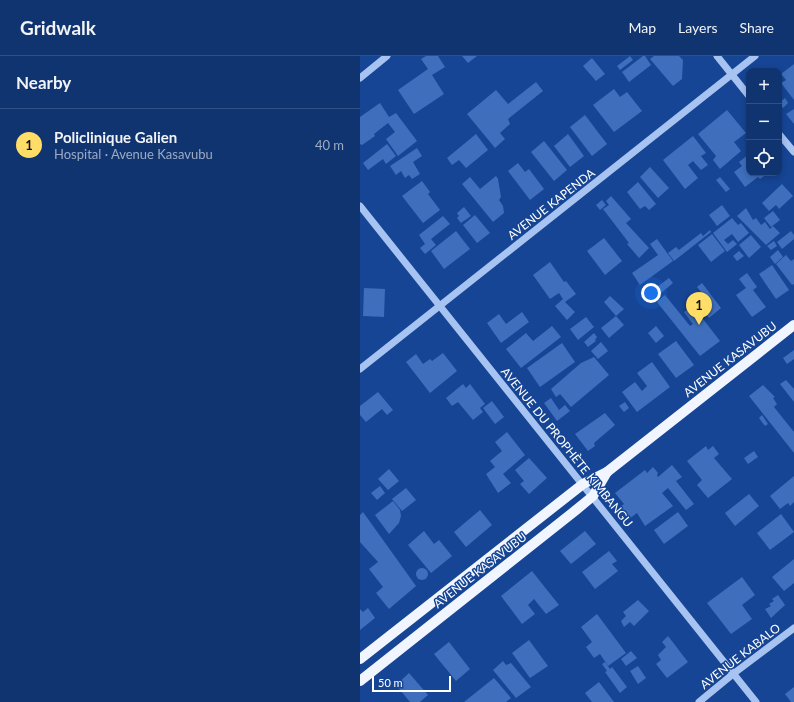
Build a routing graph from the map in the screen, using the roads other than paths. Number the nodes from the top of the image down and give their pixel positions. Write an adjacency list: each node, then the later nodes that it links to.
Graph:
1 (387, 56): 5 (street)
2 (717, 56): 4 (street)
3 (755, 56): 4 (street, AVENUE KAPENDA)
4 (732, 75): 6 (street); 10 (street, AVENUE KAPENDA)
5 (360, 78)
6 (746, 92)
7 (782, 138): 8 (street)
8 (794, 152)
9 (360, 206): 10 (street, AVENUE DU PROPHÈTE KIMBANGU)
10 (440, 305): 12 (street, AVENUE KAPENDA); 14 (street, AVENUE DU PROPHÈTE KIMBANGU)
11 (794, 325): 13 (main road, AVENUE KASAVUBU)
12 (360, 369)
13 (607, 472): 14 (main road, AVENUE KASAVUBU); 15 (main road, AVENUE KASAVUBU)
14 (583, 484): 15 (street, AVENUE DU PROPHÈTE KIMBANGU); 17 (main road, AVENUE KASAVUBU)
15 (592, 496): 18 (street, AVENUE DU PROPHÈTE KIMBANGU); 19 (main road, AVENUE KASAVUBU)
16 (794, 628): 18 (street, AVENUE KABALO)
17 (360, 660)
18 (733, 674): 20 (street, AVENUE KABALO); 21 (street, AVENUE DU PROPHÈTE KIMBANGU)
19 (360, 681)
20 (699, 702)
21 (756, 702)

